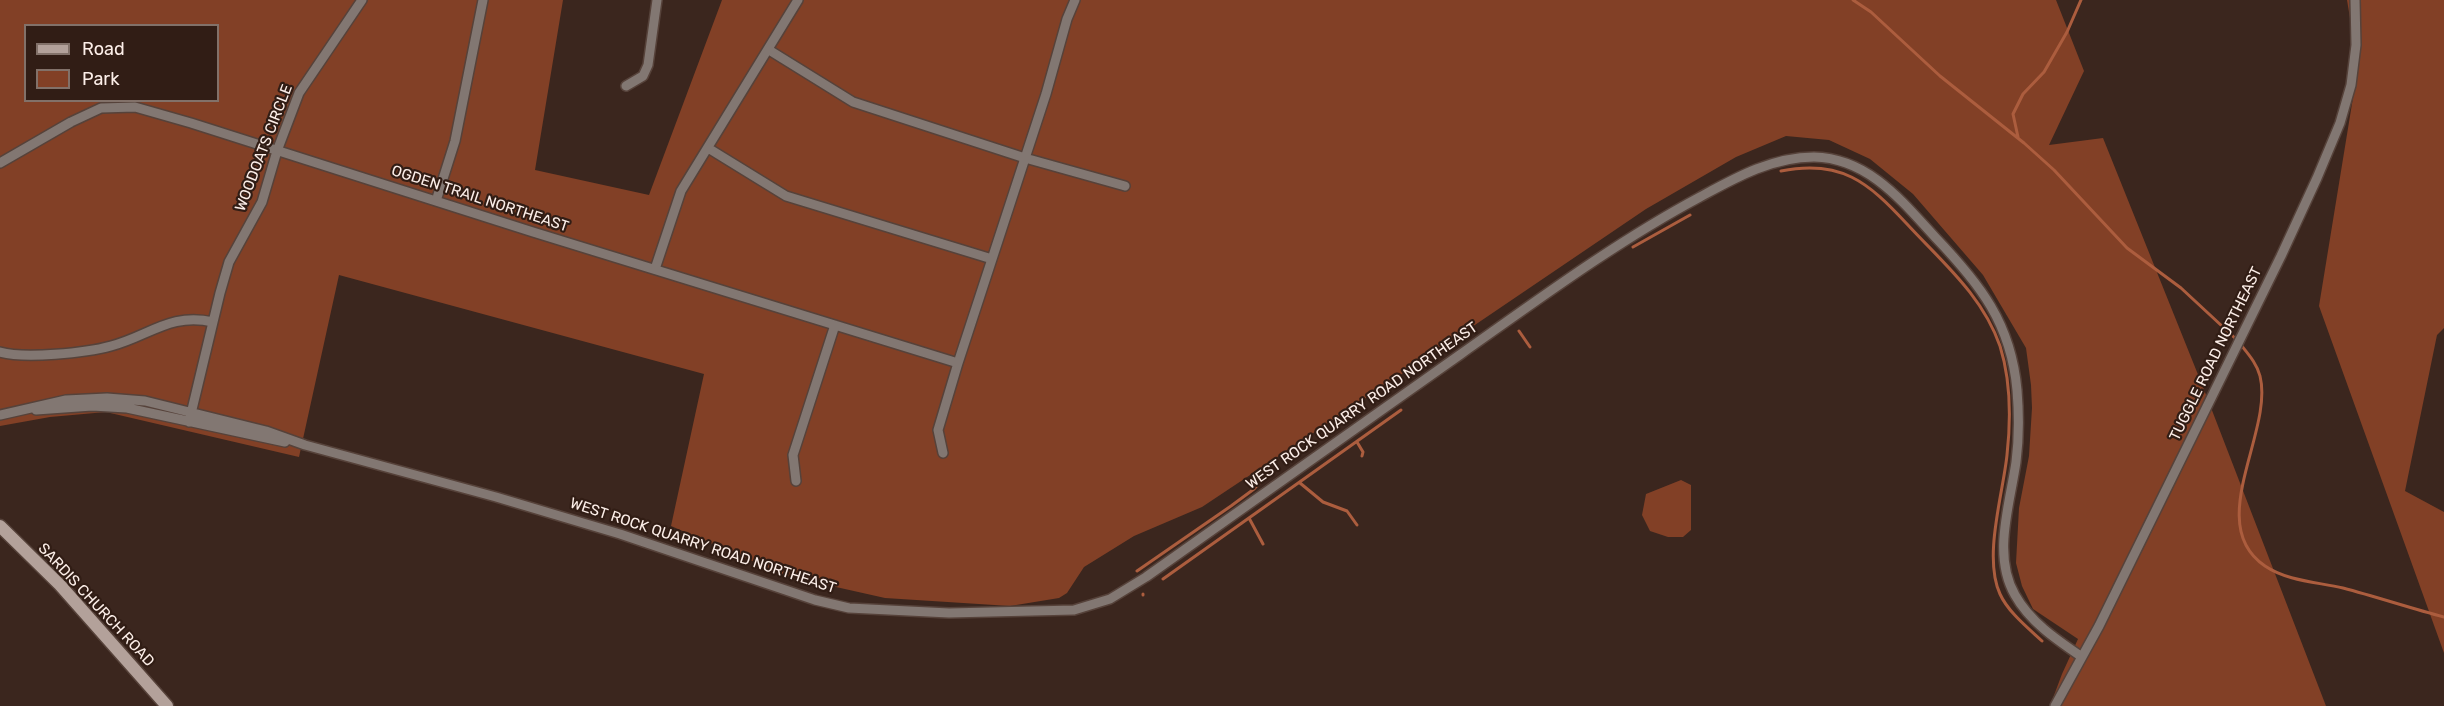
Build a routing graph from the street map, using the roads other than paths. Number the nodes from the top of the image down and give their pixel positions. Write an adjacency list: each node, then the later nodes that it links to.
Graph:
1 (362, 0): 10 (street, WOODOATS CIRCLE)
2 (483, 0): 14 (street)
3 (657, 0): 8 (street)
4 (798, 0): 7 (street)
5 (1075, 0): 11 (street)
6 (2355, 0): 26 (street, TUGGLE ROAD NORTHEAST)
7 (770, 50): 9 (street); 11 (street)
8 (626, 86)
9 (708, 148): 15 (street); 16 (street)
10 (277, 151): 12 (street, OGDEN TRAIL NORTHEAST); 14 (street, OGDEN TRAIL NORTHEAST); 17 (street, WOODOATS CIRCLE)
11 (1025, 158): 13 (street); 15 (street)
12 (0, 163)
13 (1125, 186)
14 (436, 201): 16 (street, OGDEN TRAIL NORTHEAST)
15 (992, 259): 20 (street)
16 (655, 269): 18 (street, OGDEN TRAIL NORTHEAST)
17 (213, 322): 19 (street); 22 (street, WOODOATS CIRCLE)
18 (835, 324): 20 (street, OGDEN TRAIL NORTHEAST); 24 (street)
19 (0, 352)
20 (958, 363): 23 (street)
21 (0, 415): 22 (street, WEST ROCK QUARRY ROAD NORTHEAST)
22 (190, 417): 26 (street, WEST ROCK QUARRY ROAD NORTHEAST)
23 (943, 453)
24 (796, 481)
25 (0, 526): 27 (street, SARDIS CHURCH ROAD)
26 (2082, 657): 28 (street, TUGGLE ROAD NORTHEAST)
27 (167, 706)
28 (2055, 706)

